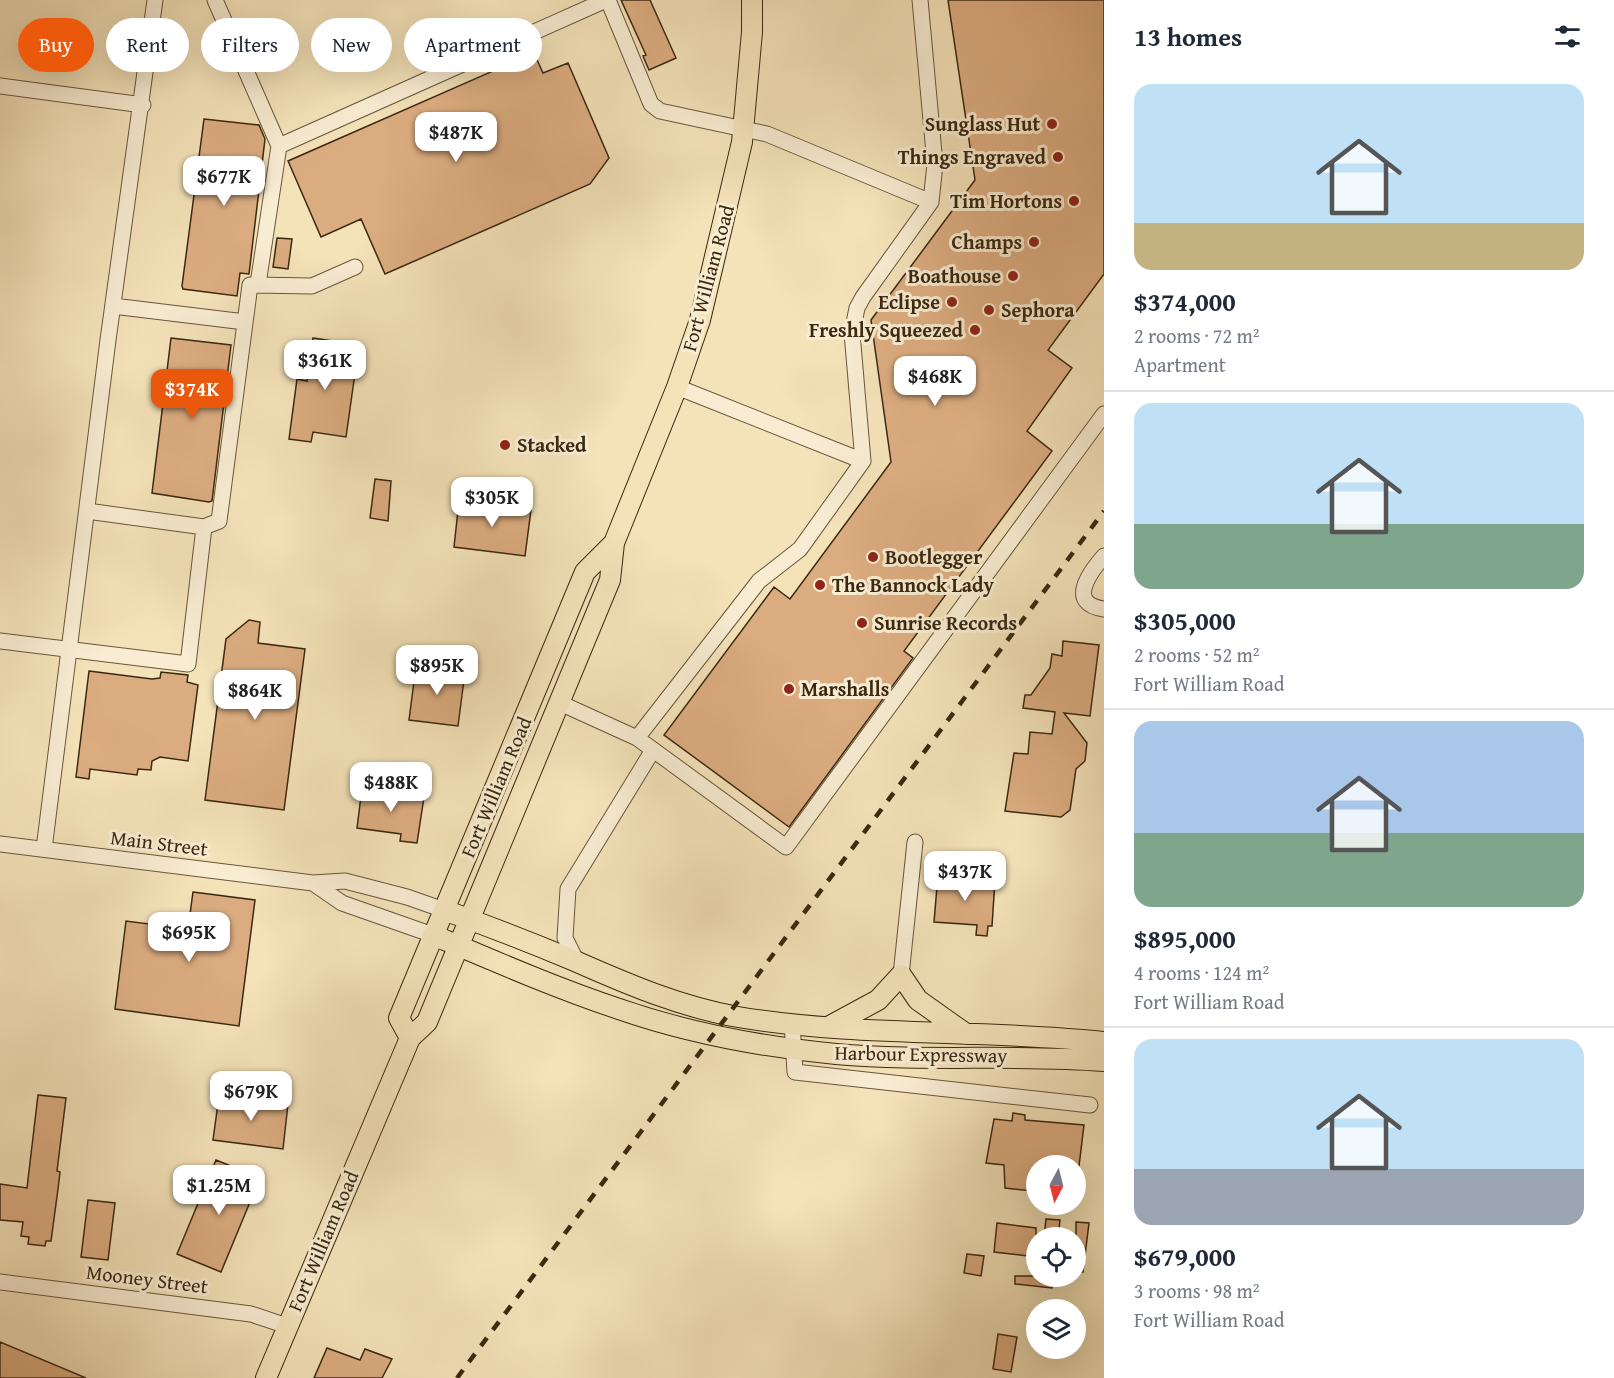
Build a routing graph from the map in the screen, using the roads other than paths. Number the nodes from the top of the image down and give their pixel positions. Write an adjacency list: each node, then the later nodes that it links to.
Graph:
1 (155, 0): 7 (street)
2 (215, 0): 9 (street)
3 (607, 0): 8 (street); 9 (street)
4 (752, 0): 8 (main road, Fort William Road)
5 (920, 0): 10 (street)
6 (0, 86): 7 (street)
7 (143, 105): 13 (street)
8 (742, 128): 10 (street); 15 (main road, Fort William Road)
9 (279, 146): 12 (street)
10 (931, 202): 17 (street)
11 (355, 267): 12 (street)
12 (258, 284): 14 (street)
13 (113, 306): 14 (street); 18 (street)
14 (245, 322): 19 (street)
15 (677, 387): 17 (street); 20 (main road, Fort William Road)
16 (1104, 414): 27 (street)
17 (863, 461): 26 (street)
18 (87, 511): 19 (street); 24 (street)
19 (204, 527): 24 (street)
20 (614, 543): 25 (main road, Fort William Road); 32 (main road, Fort William Road)
21 (1104, 556): 22 (street)
22 (1104, 609)
23 (0, 641): 24 (street)
24 (69, 649): 30 (street)
25 (560, 703): 26 (street); 33 (main road, Fort William Road)
26 (637, 738): 27 (street)
27 (653, 750): 36 (street)
28 (915, 842): 37 (street)
29 (0, 844): 30 (street, Main Street)
30 (44, 849): 31 (street, Main Street)
31 (313, 883): 32 (street, Main Street); 34 (street, Main Street)
32 (444, 910): 33 (main road, Harbour Expressway); 34 (main road, Fort William Road)
33 (472, 920): 35 (main road, Fort William Road); 36 (main road, Harbour Expressway)
34 (433, 935): 35 (main road, Harbour Expressway); 41 (main road, Fort William Road)
35 (460, 946): 41 (main road, Fort William Road); 43 (main road, Harbour Expressway)
36 (577, 962): 38 (main road, Harbour Expressway)
37 (901, 975): 39 (main road); 40 (main road)
38 (792, 1023): 39 (main road, Harbour Expressway); 43 (street)
39 (830, 1026): 40 (main road, Harbour Expressway)
40 (966, 1034): 42 (main road, Harbour Expressway)
41 (410, 1038): 47 (main road, Fort William Road)
42 (1104, 1042)
43 (795, 1049): 44 (main road, Harbour Expressway); 45 (street)
44 (1104, 1060)
45 (1090, 1105)
46 (0, 1282): 47 (street, Mooney Street)
47 (287, 1326): 48 (main road, Fort William Road)
48 (266, 1378)

